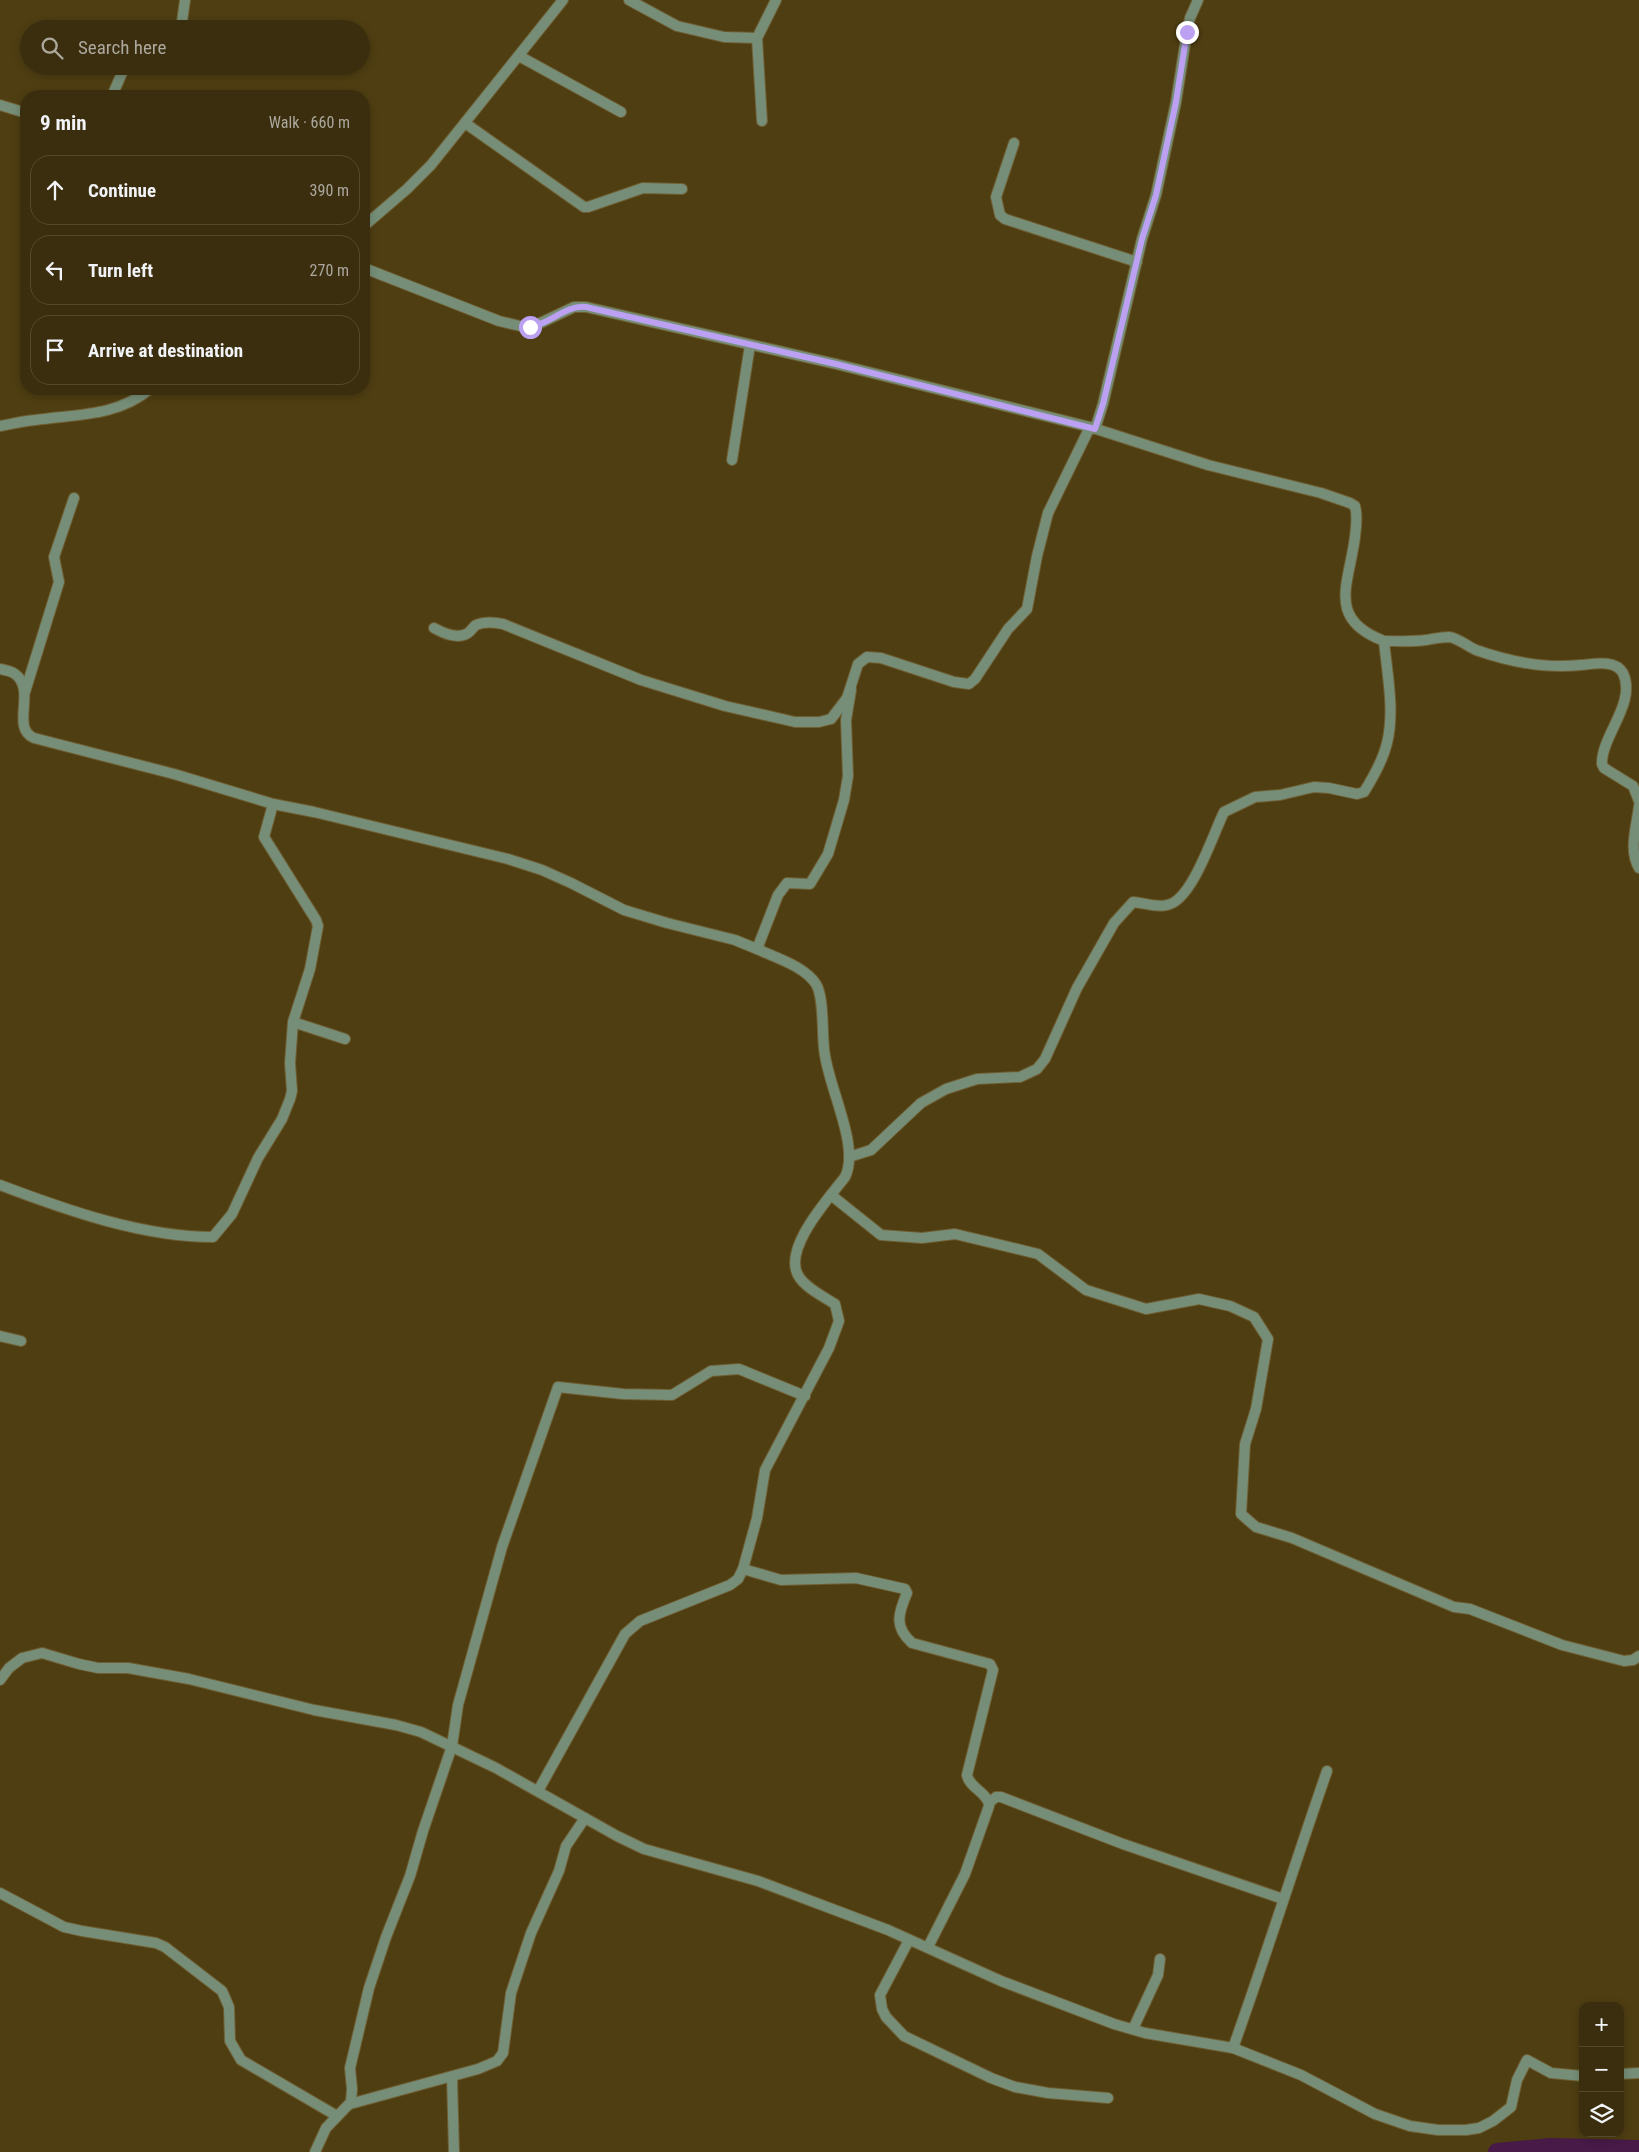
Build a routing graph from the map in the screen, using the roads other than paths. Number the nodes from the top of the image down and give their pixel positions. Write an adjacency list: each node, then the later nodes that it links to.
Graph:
1 (185, 0): 6 (street)
2 (563, 0): 8 (street)
3 (629, 0): 7 (street)
4 (776, 0): 7 (street)
5 (1198, 0): 19 (street)
6 (182, 20)
7 (757, 38): 14 (street)
8 (519, 56): 13 (street); 15 (street)
9 (121, 75): 10 (street)
10 (115, 90)
11 (0, 105): 12 (street)
12 (20, 111)
13 (621, 112)
14 (762, 121)
15 (465, 123): 17 (street); 18 (street)
16 (1014, 143): 19 (street)
17 (682, 189)
18 (370, 221)
19 (1137, 262): 24 (street)
20 (370, 270): 21 (street)
21 (750, 345): 24 (street); 25 (street)
22 (141, 395): 23 (street)
23 (0, 426)
24 (1093, 428): 28 (street); 30 (street)
25 (732, 460)
26 (74, 498): 31 (street)
27 (434, 628): 30 (street)
28 (1384, 641): 32 (street); 39 (street)
29 (0, 669): 31 (street)
30 (851, 690): 36 (street)
31 (24, 692): 33 (street)
32 (1639, 801)
33 (273, 804): 36 (street); 37 (street)
34 (1639, 806): 35 (street)
35 (1639, 868)
36 (758, 949): 39 (street)
37 (293, 1022): 38 (street); 40 (street)
38 (345, 1039)
39 (849, 1157): 41 (street)
40 (0, 1185)
41 (831, 1195): 44 (street); 46 (street)
42 (0, 1336): 43 (street)
43 (21, 1341)
44 (805, 1396): 45 (street); 48 (street)
45 (743, 1569): 50 (street); 51 (street)
46 (1639, 1656)
47 (0, 1680): 48 (street)
48 (452, 1746): 50 (street); 65 (street)
49 (1327, 1770): 54 (street)
50 (538, 1791): 52 (street)
51 (990, 1802): 54 (street); 56 (street)
52 (585, 1818): 55 (street); 63 (street)
53 (0, 1893): 66 (street)
54 (1283, 1899): 59 (street)
55 (908, 1940): 56 (street); 64 (street)
56 (928, 1947): 58 (street)
57 (1160, 1959): 58 (street)
58 (1133, 2029): 59 (street)
59 (1233, 2048): 62 (street)
60 (1639, 2073): 61 (street)
61 (1624, 2074)
62 (1579, 2076)
63 (452, 2077): 65 (street); 68 (street)
64 (1108, 2098)
65 (350, 2104): 66 (street)
66 (337, 2116): 67 (street)
67 (315, 2152)
68 (454, 2152)

